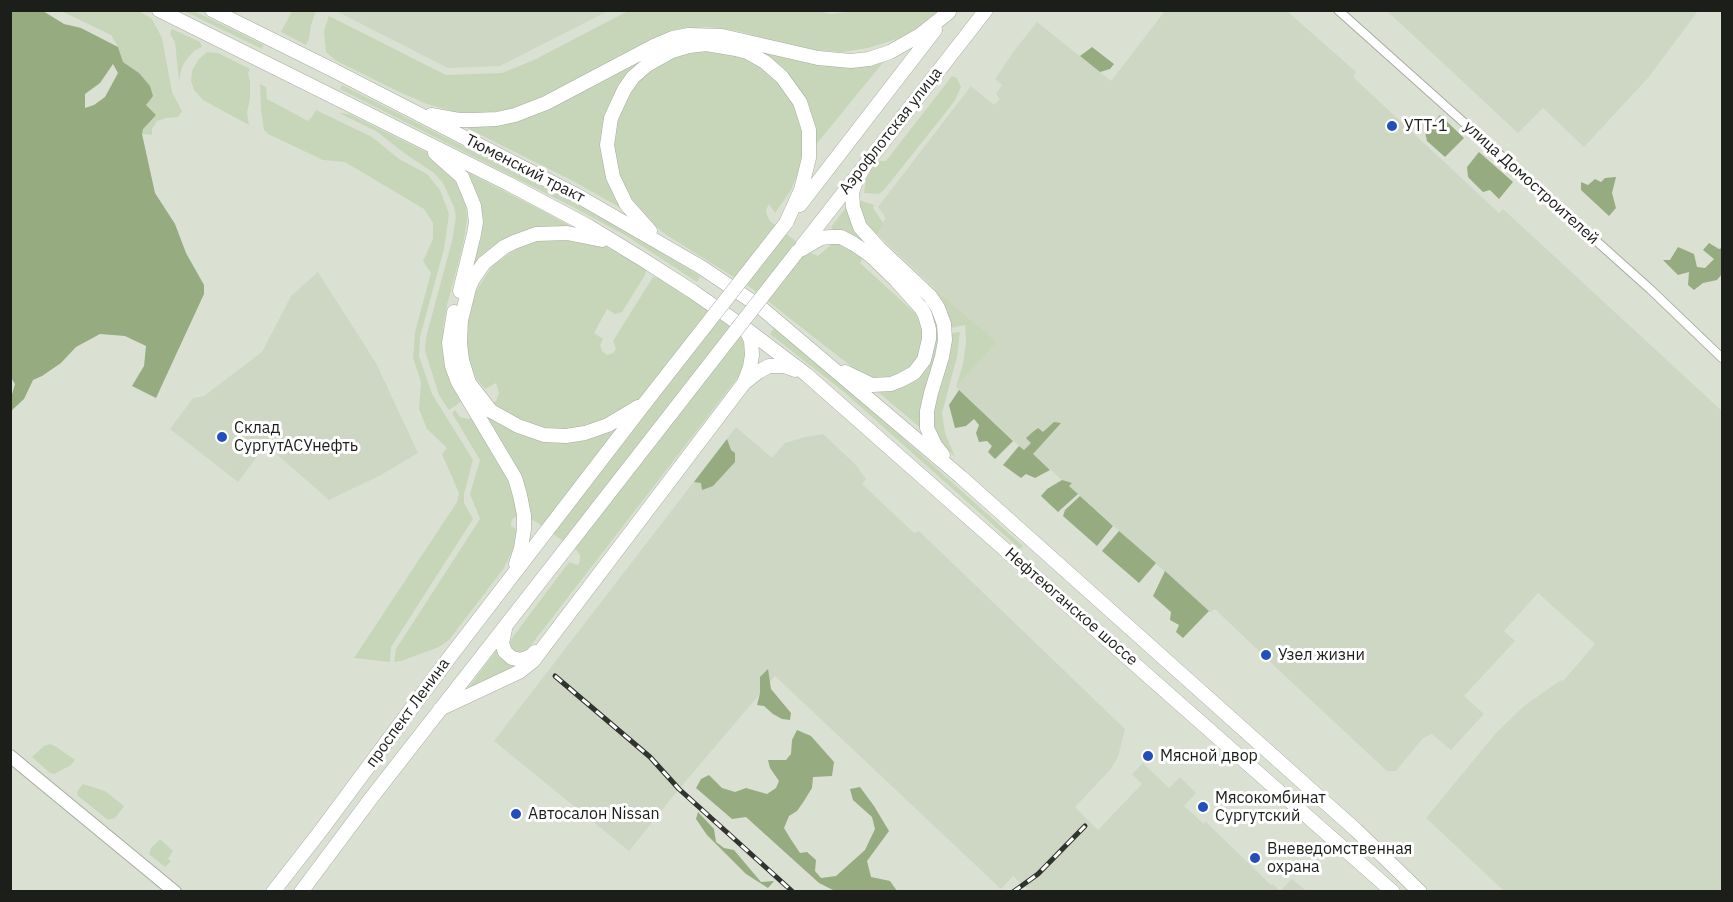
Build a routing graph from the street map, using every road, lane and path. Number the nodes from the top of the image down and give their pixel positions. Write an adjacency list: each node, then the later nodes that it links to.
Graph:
1 (159, 10): 7 (main road, Тюменский тракт)
2 (212, 10): 6 (main road, Тюменский тракт)
3 (986, 10): 8 (main road, Аэрофлотская улица)
4 (1338, 10): 15 (street, улица Домостроителей)
5 (950, 11): 6 (main road); 9 (main road, Аэрофлотская улица)
6 (403, 106): 11 (main road, Тюменский тракт)
7 (420, 140): 12 (main road, Тюменский тракт); 18 (main road)
8 (869, 159): 10 (main road, Аэрофлотская улица); 20 (main road)
9 (786, 223): 11 (main road); 19 (main road, проспект Ленина, bridge)
10 (809, 241): 14 (main road); 21 (main road, Аэрофлотская улица, bridge)
11 (662, 243): 14 (main road, Тюменский тракт)
12 (642, 259): 13 (main road, Тюменский тракт); 18 (main road)
13 (745, 328): 16 (main road, Нефтеюганское шоссе); 17 (main road)
14 (820, 357): 20 (main road, Нефтеюганское шоссе)
15 (1722, 358)
16 (807, 375): 17 (main road); 30 (main road, Нефтеюганское шоссе)
17 (744, 383): 24 (main road)
18 (472, 396): 19 (main road); 22 (main road)
19 (645, 403): 22 (main road, проспект Ленина)
20 (961, 477): 31 (main road, Нефтеюганское шоссе)
21 (564, 551): 23 (main road, проспект Ленина)
22 (502, 588): 28 (main road, проспект Ленина)
23 (506, 624): 24 (main road); 25 (main road, проспект Ленина)
24 (547, 640): 25 (main road)
25 (440, 709): 29 (main road, проспект Ленина)
26 (10, 756): 27 (main road)
27 (175, 891)
28 (273, 891)
29 (301, 891)
30 (1393, 891)
31 (1420, 891)

